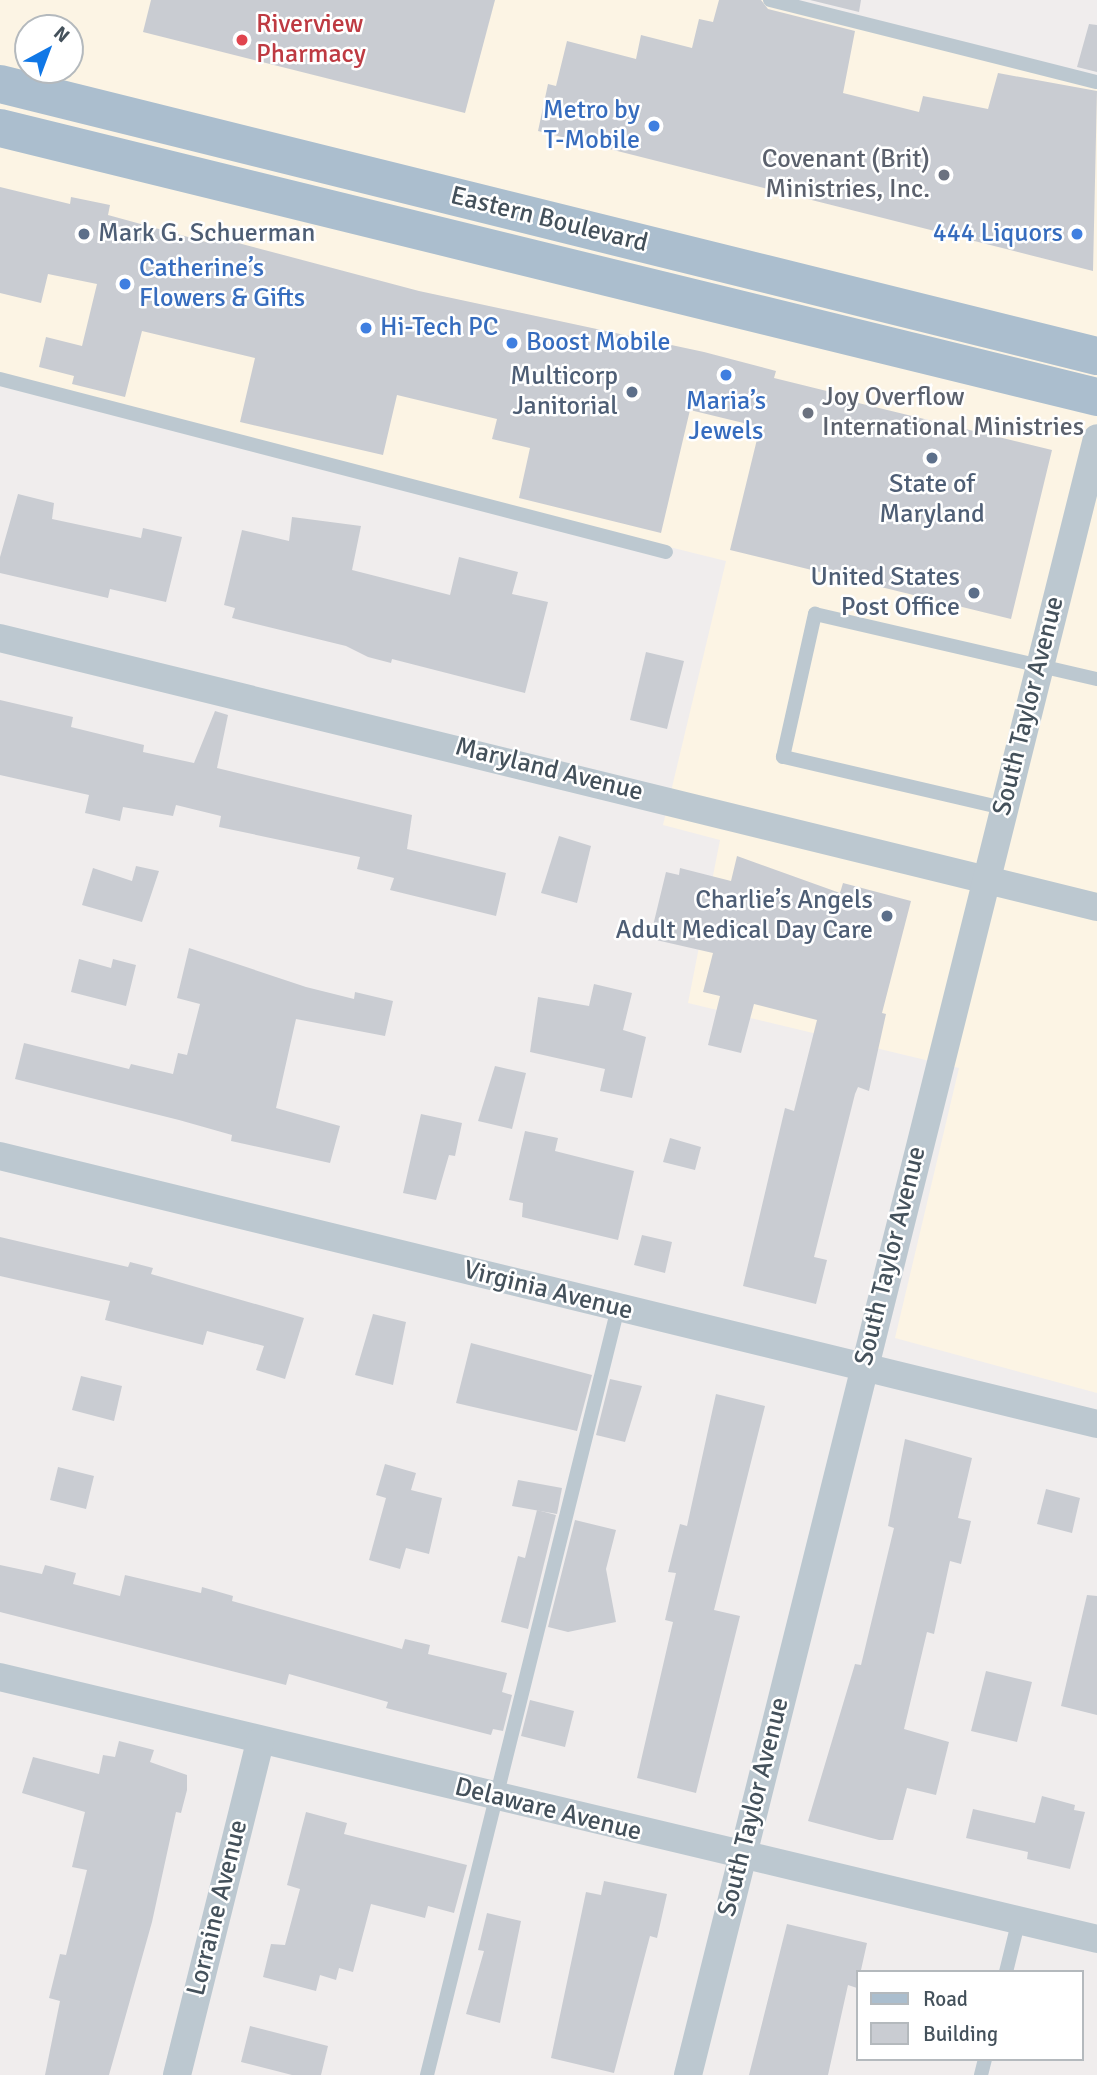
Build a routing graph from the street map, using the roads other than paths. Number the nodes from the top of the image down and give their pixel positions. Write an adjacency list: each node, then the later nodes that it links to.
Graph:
1 (769, 0): 2 (lane)
2 (1097, 82)
3 (0, 84): 5 (main road, Eastern Boulevard)
4 (0, 128): 6 (main road, Eastern Boulevard)
5 (388, 180): 6 (main road); 7 (main road, Eastern Boulevard)
6 (379, 220): 9 (main road, Eastern Boulevard)
7 (1097, 356)
8 (0, 379): 11 (lane)
9 (1097, 397)
10 (1097, 438): 13 (street, South Taylor Avenue)
11 (666, 552)
12 (0, 638): 16 (street, Maryland Avenue)
13 (1039, 666): 14 (lane); 15 (street, South Taylor Avenue); 15 (lane)
14 (1097, 679)
15 (1003, 808): 16 (street, South Taylor Avenue)
16 (984, 880): 17 (street, Maryland Avenue); 20 (street, South Taylor Avenue)
17 (1097, 907)
18 (0, 1156): 19 (street, Virginia Avenue)
19 (618, 1308): 20 (street, Virginia Avenue); 24 (lane)
20 (863, 1368): 21 (street, Virginia Avenue); 25 (street, South Taylor Avenue)
21 (1097, 1424)
22 (0, 1677): 23 (street, Delaware Avenue)
23 (260, 1741): 24 (street, Delaware Avenue); 29 (street, Lorraine Avenue)
24 (495, 1797): 25 (street, Delaware Avenue); 30 (lane)
25 (742, 1857): 26 (street, Delaware Avenue); 31 (street, South Taylor Avenue)
26 (1018, 1919): 27 (street, Delaware Avenue); 28 (lane)
27 (1097, 1939)
28 (1006, 1970)
29 (177, 2075)
30 (427, 2075)
31 (688, 2075)

